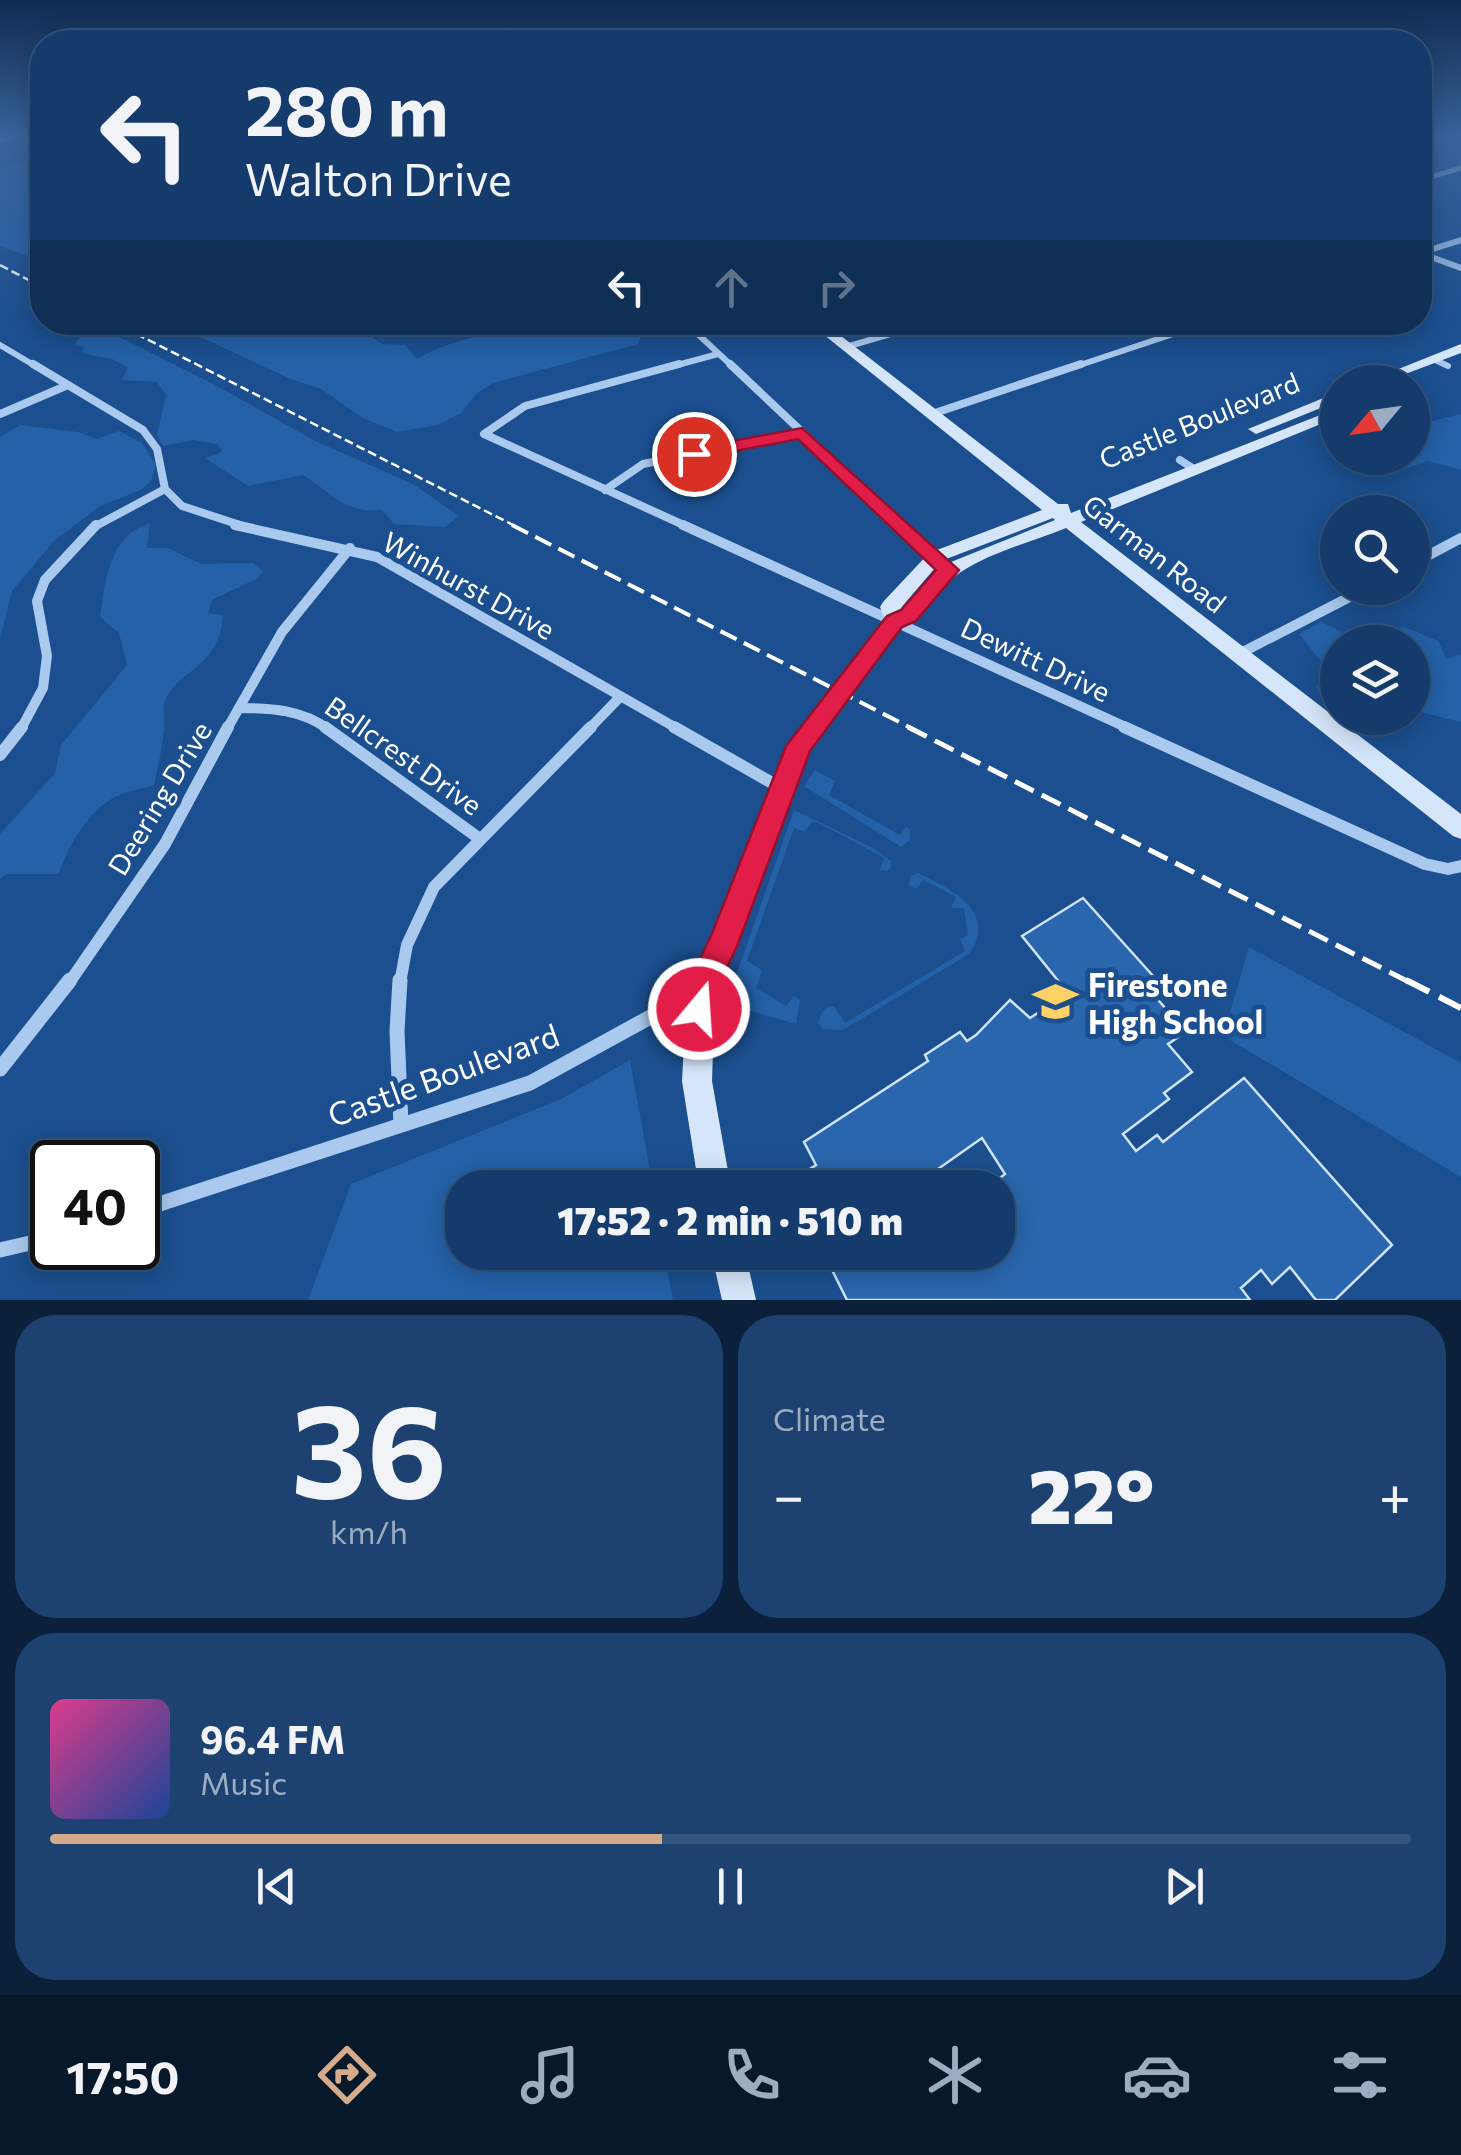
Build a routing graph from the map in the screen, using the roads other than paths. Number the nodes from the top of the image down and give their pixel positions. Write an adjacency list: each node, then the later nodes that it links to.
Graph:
1 (1461, 240): 2 (street)
2 (1432, 249)
3 (1432, 257): 4 (street)
4 (1461, 268)
5 (700, 335): 12 (street)
6 (831, 335): 10 (street, Garman Road)
7 (887, 335): 10 (street)
8 (1168, 335): 19 (street)
9 (0, 345): 14 (street)
10 (846, 347): 19 (street, Garman Road)
11 (1461, 348): 13 (street)
12 (718, 354): 21 (street); 24 (street, Dewitt Drive)
13 (1447, 362)
14 (68, 385): 18 (street); 23 (street)
15 (1320, 403): 16 (street, Castle Boulevard)
16 (1313, 406): 17 (street); 22 (street, Castle Boulevard)
17 (1320, 408)
18 (0, 414)
19 (932, 414): 25 (street, Garman Road)
20 (1320, 418): 22 (street, Castle Boulevard)
21 (802, 434): 24 (street); 29 (street)
22 (1188, 464): 25 (street, Castle Boulevard)
23 (165, 488): 27 (street, Winhurst Drive); 35 (street)
24 (605, 490): 31 (street, Dewitt Drive)
25 (1062, 516): 29 (street, Castle Boulevard); 32 (street, Garman Road)
26 (1461, 538): 28 (street)
27 (350, 548): 33 (street, Winhurst Drive); 34 (street, Deering Drive)
28 (1430, 554)
29 (942, 564): 31 (street, Castle Boulevard)
30 (1334, 605): 32 (street)
31 (894, 622): 36 (street, Castle Boulevard); 39 (street, Dewitt Drive)
32 (1238, 654): 37 (street, Garman Road)
33 (620, 697): 36 (street, Winhurst Drive); 38 (street)
34 (240, 708): 38 (street, Bellcrest Drive); 41 (street, Deering Drive)
35 (0, 755)
36 (781, 788): 40 (street, Castle Boulevard)
37 (1461, 828)
38 (480, 839): 42 (street)
39 (1461, 866)
40 (701, 989): 42 (street, Castle Boulevard); 43 (street)
41 (0, 1069)
42 (401, 1125): 44 (street, Castle Boulevard)
43 (711, 1170)
44 (160, 1204)
45 (30, 1243): 46 (street)
46 (0, 1250)
47 (732, 1270): 48 (street)
48 (738, 1300)

